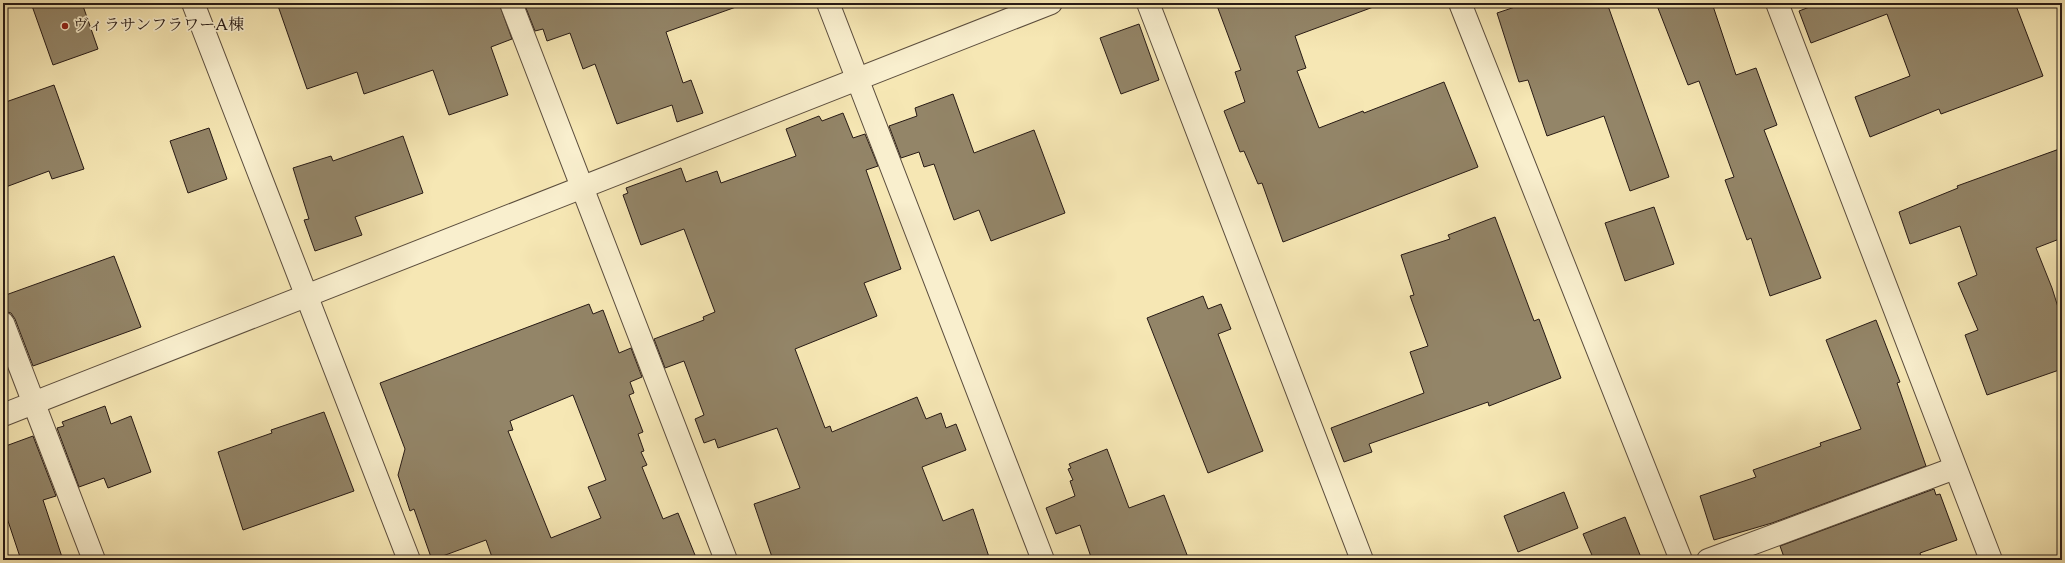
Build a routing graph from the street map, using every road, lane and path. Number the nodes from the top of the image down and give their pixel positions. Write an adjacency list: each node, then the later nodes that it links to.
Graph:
1 (193, 3): 10 (street)
2 (511, 3): 9 (street)
3 (828, 3): 8 (street)
4 (1051, 3): 8 (street)
5 (1148, 3): 19 (street)
6 (1460, 3): 20 (street)
7 (1777, 3): 14 (street)
8 (858, 78): 9 (street); 18 (street)
9 (583, 187): 10 (street); 17 (street)
10 (306, 295): 12 (street); 16 (street)
11 (3, 323): 12 (street)
12 (34, 402): 13 (street); 15 (street)
13 (3, 415)
14 (1955, 468): 21 (street); 22 (street)
15 (94, 560)
16 (409, 560)
17 (726, 560)
18 (1043, 560)
19 (1362, 560)
20 (1681, 560)
21 (1708, 560)
22 (1991, 560)

